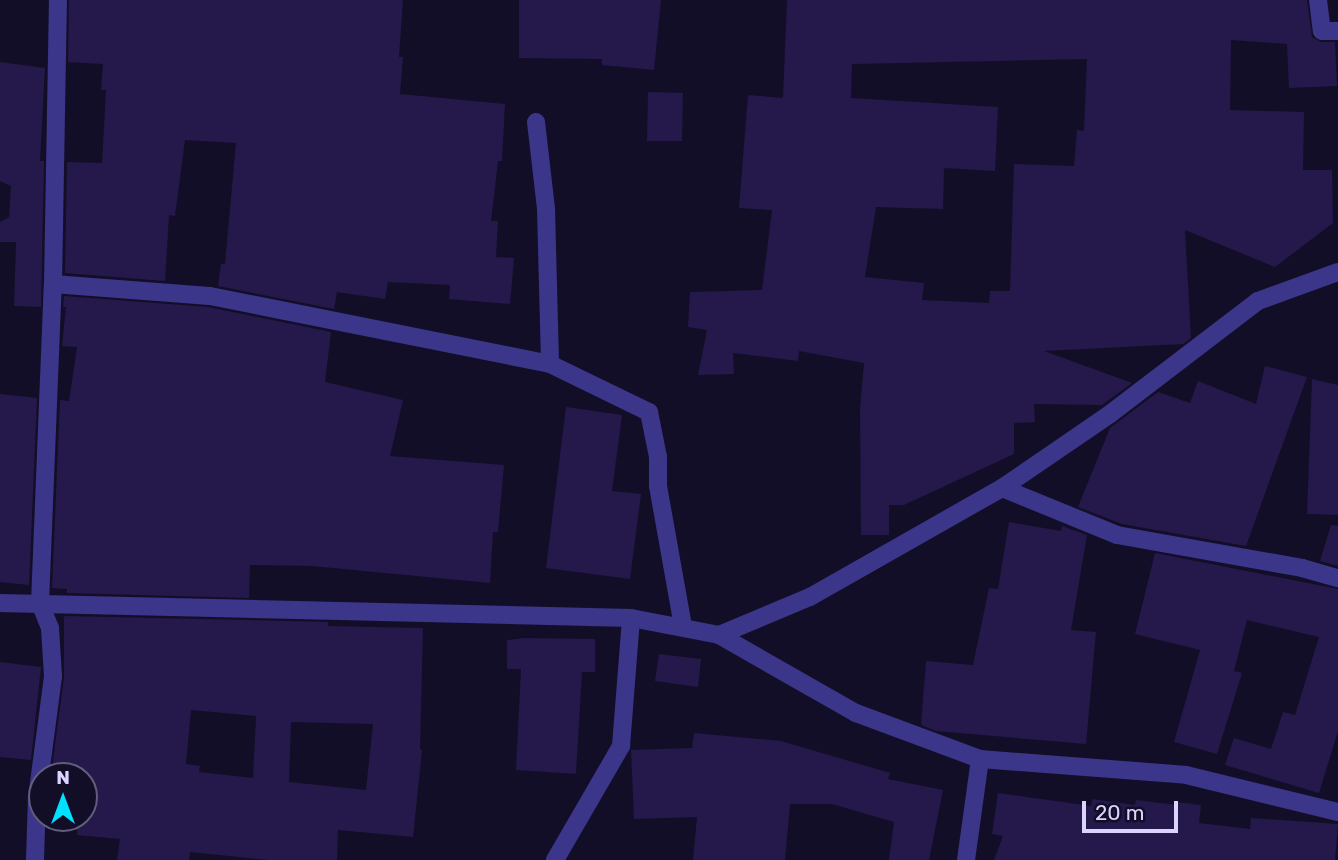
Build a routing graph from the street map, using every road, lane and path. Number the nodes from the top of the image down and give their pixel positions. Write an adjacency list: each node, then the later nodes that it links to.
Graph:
1 (58, 0): 6 (street)
2 (1318, 0): 3 (street)
3 (1338, 31)
4 (536, 122): 7 (street)
5 (1338, 272): 8 (street)
6 (53, 284): 7 (street); 11 (street)
7 (550, 364): 13 (street)
8 (1002, 488): 9 (street); 14 (street)
9 (1338, 578)
10 (0, 603): 11 (street)
11 (40, 603): 12 (street); 17 (street)
12 (631, 618): 13 (street); 18 (street)
13 (683, 627): 14 (street)
14 (719, 635): 15 (street)
15 (980, 759): 16 (street); 19 (street)
16 (1338, 812)
17 (35, 860)
18 (555, 860)
19 (966, 860)

